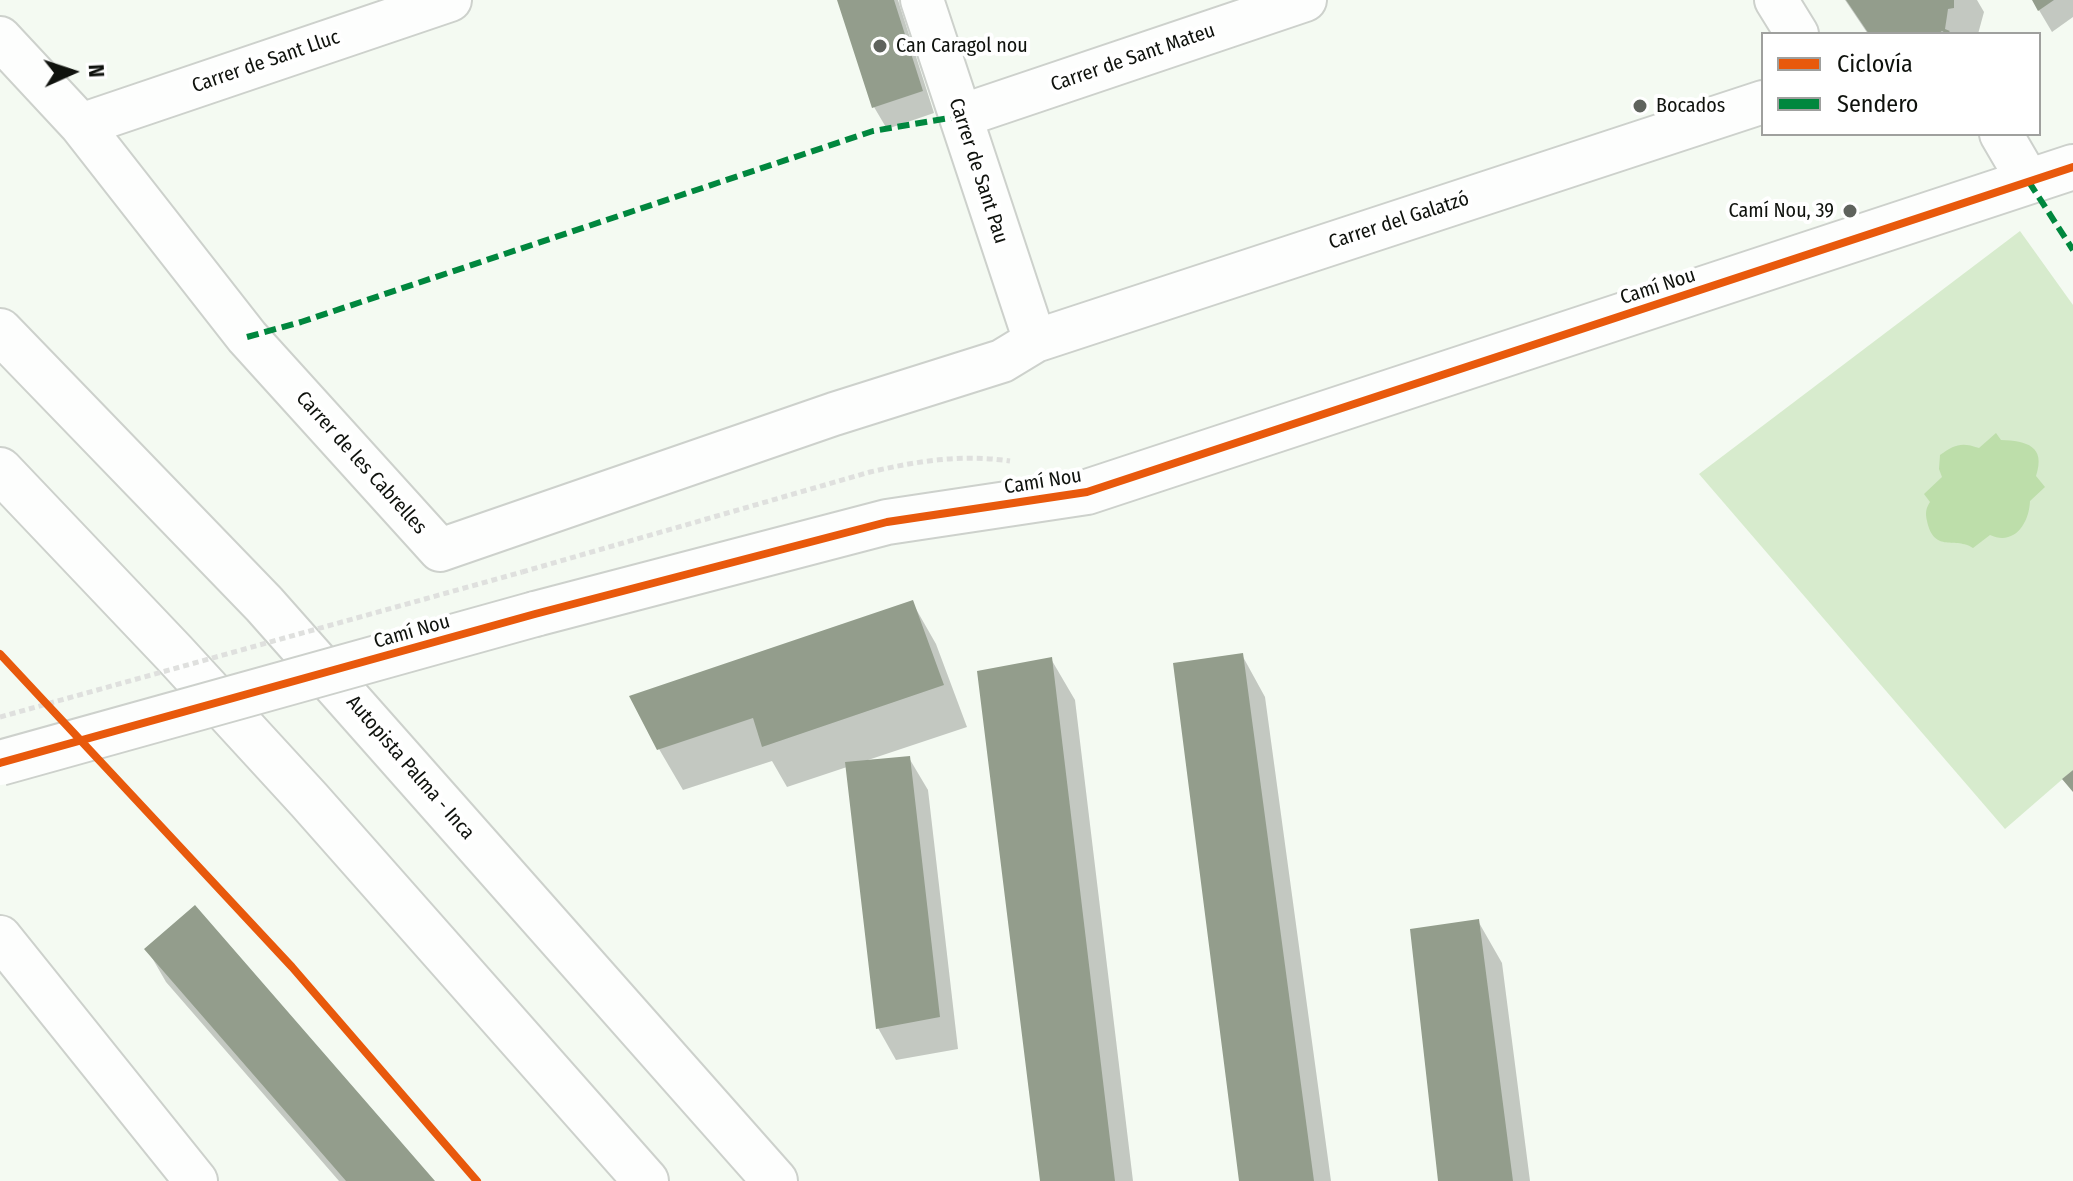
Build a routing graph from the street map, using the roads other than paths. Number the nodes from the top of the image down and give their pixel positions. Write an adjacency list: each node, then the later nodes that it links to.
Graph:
1 (450, 0): 9 (street, Carrer de Sant Lluc)
2 (922, 0): 8 (street, Carrer de Sant Pau)
3 (1305, 0): 8 (street, Carrer de Sant Mateu)
4 (1776, 0): 5 (street)
5 (1796, 32)
6 (0, 38): 9 (street, Carrer de les Cabrelles)
7 (1761, 103): 14 (street, Carrer del Galatzó)
8 (961, 116): 14 (street, Carrer de Sant Pau)
9 (81, 125): 14 (street, Carrer de les Cabrelles)
10 (2002, 136): 12 (street)
11 (2073, 167): 12 (main road, Camí Nou)
12 (2029, 182): 16 (main road, Camí Nou, bridge)
13 (0, 331): 20 (main road, Autopista Palma - Inca)
14 (1035, 341)
15 (0, 470): 19 (main road)
16 (0, 763)
17 (0, 937): 18 (street)
18 (196, 1181)
19 (646, 1181)
20 (775, 1181)

